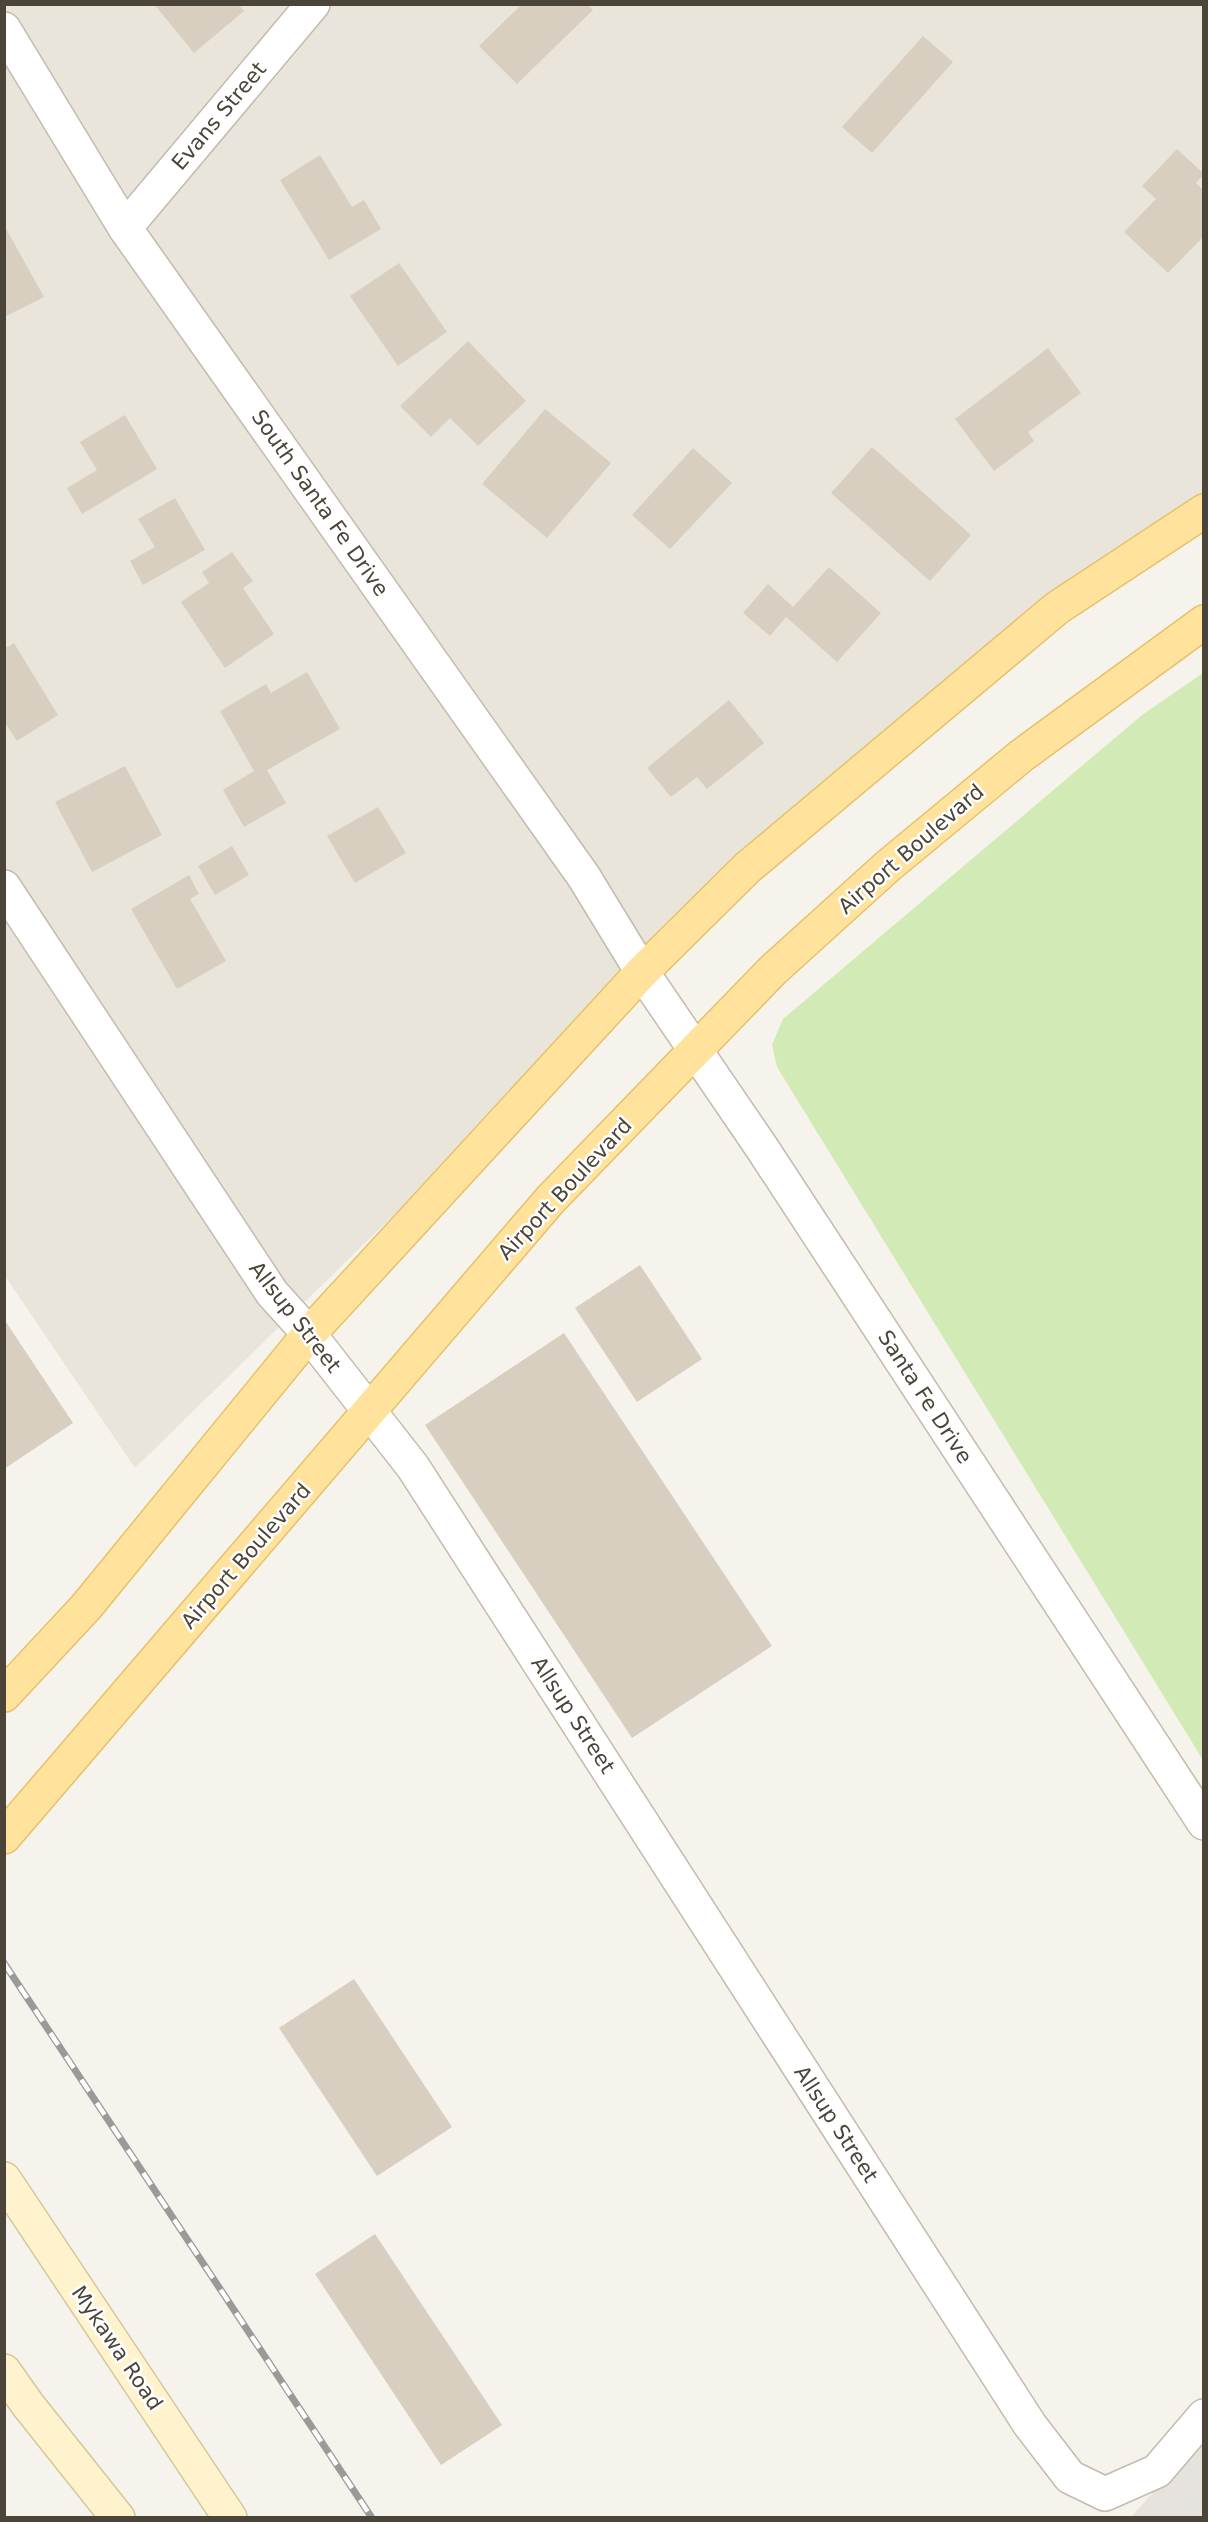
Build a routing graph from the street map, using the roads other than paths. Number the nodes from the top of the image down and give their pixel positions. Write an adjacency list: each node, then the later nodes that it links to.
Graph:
1 (314, 4): 3 (street, Evans Street)
2 (4, 29): 3 (street, South Santa Fe Drive)
3 (125, 228): 7 (street, South Santa Fe Drive)
4 (1203, 511): 7 (main road)
5 (1203, 622): 8 (main road, Airport Boulevard)
6 (4, 887): 9 (street, Allsup Street)
7 (642, 972): 8 (street, Santa Fe Drive); 9 (main road)
8 (695, 1052): 10 (main road, Airport Boulevard); 12 (street, Santa Fe Drive)
9 (309, 1334): 10 (street, Allsup Street); 11 (main road)
10 (370, 1413): 13 (main road, Airport Boulevard); 16 (street, Allsup Street)
11 (4, 1695)
12 (1203, 1823)
13 (4, 1837)
14 (4, 2179): 18 (main road, Mykawa Road)
15 (4, 2371): 17 (main road)
16 (1203, 2416)
17 (118, 2517)
18 (230, 2517)

